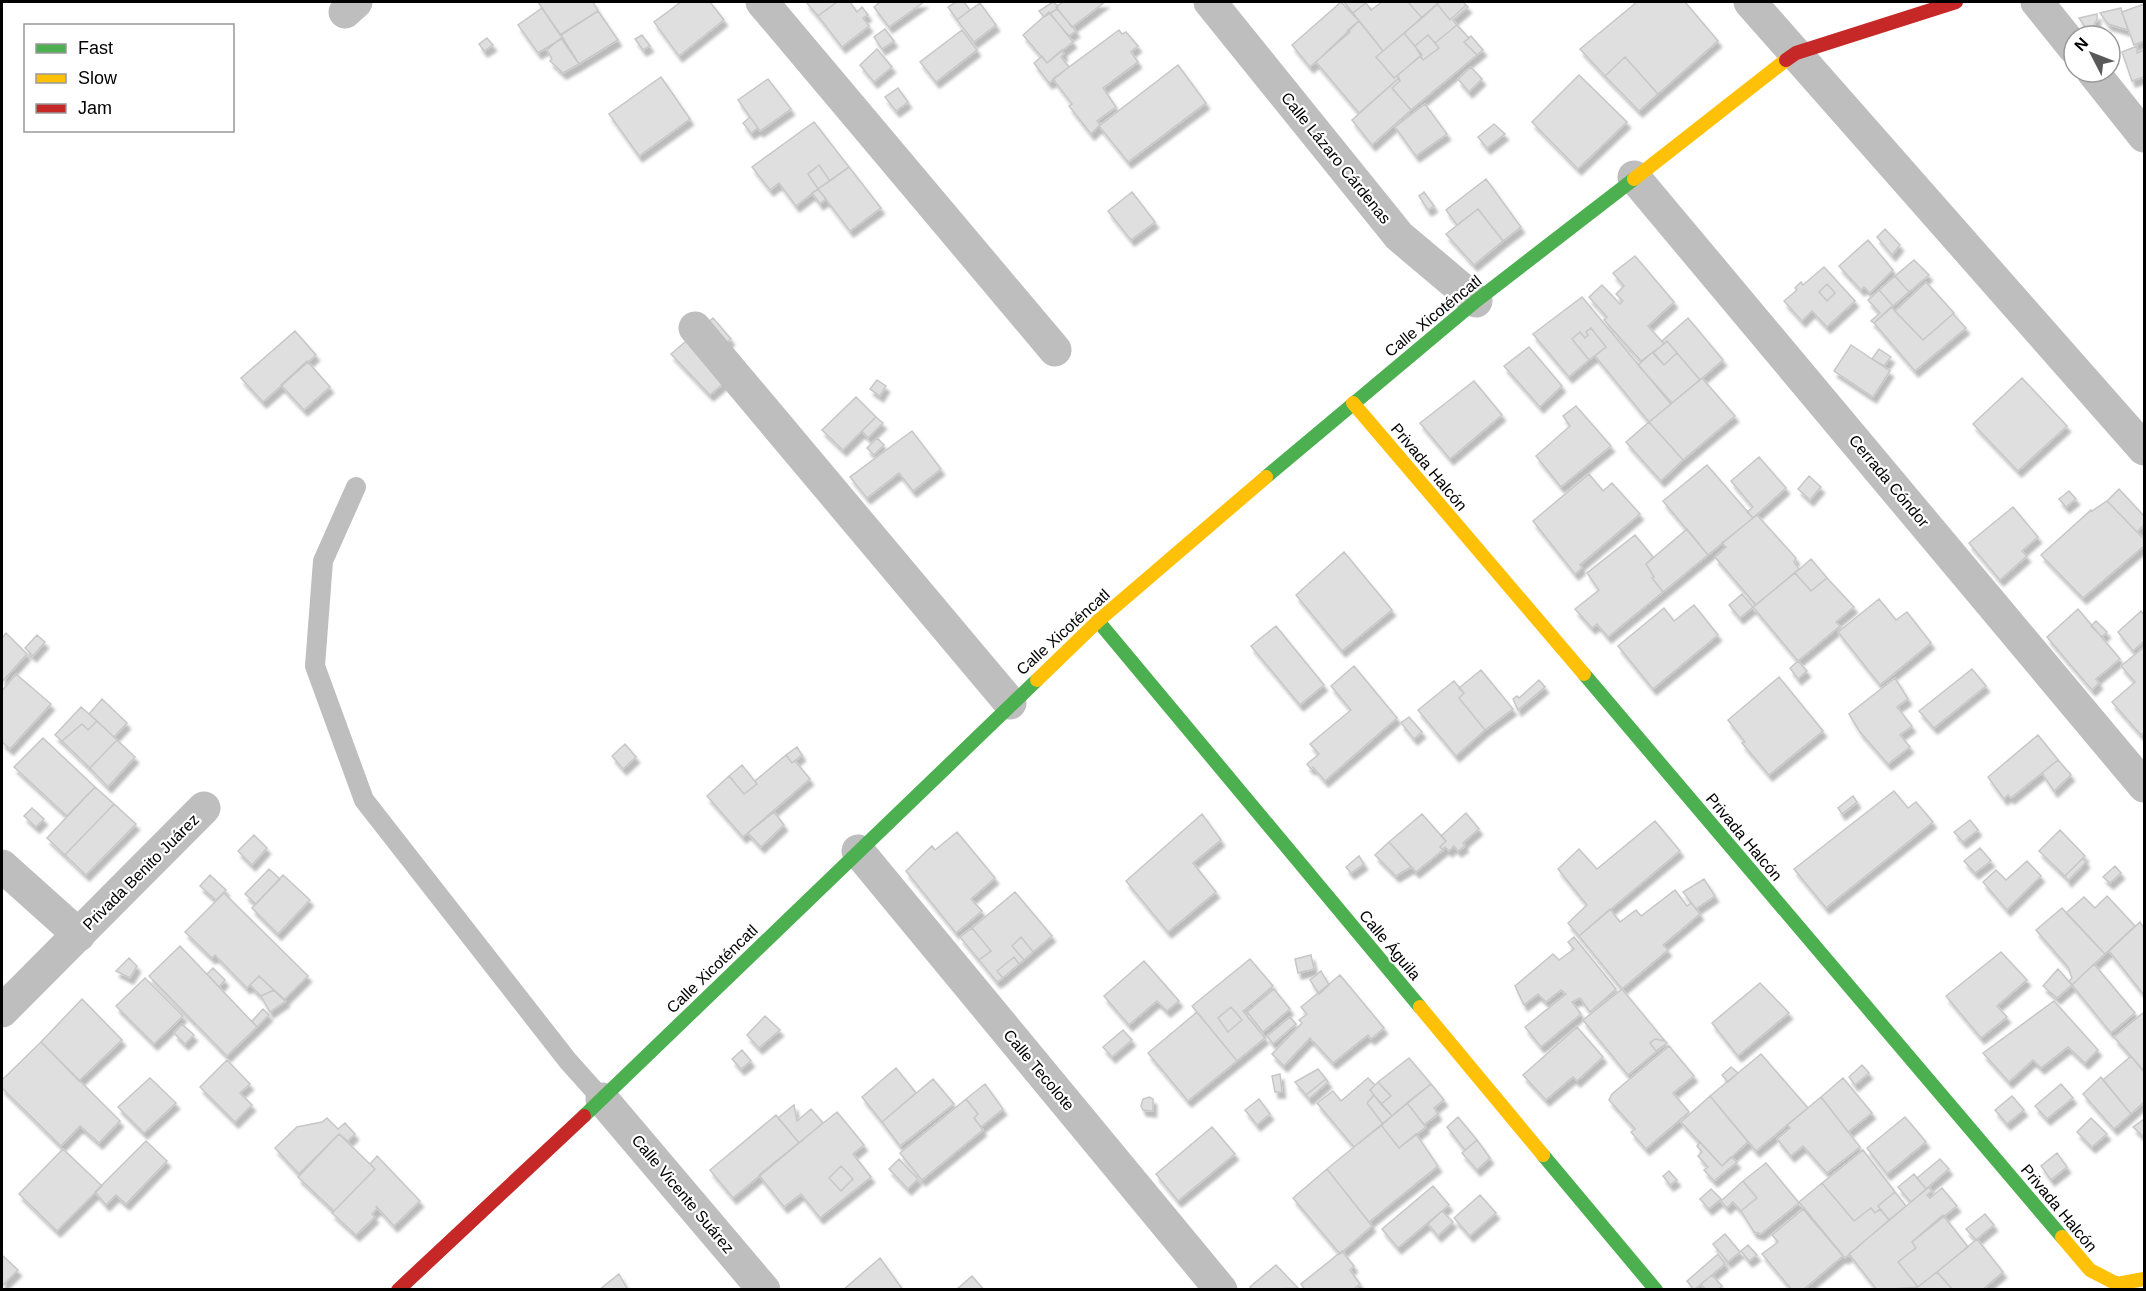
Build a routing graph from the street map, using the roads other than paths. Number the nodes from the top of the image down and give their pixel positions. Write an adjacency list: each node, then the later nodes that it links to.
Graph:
1 (762, 2): 13 (street)
2 (1210, 2): 11 (street, Calle Lázaro Cárdenas)
3 (1750, 2): 7 (street)
4 (1956, 2): 7 (main road, Calle Xicoténcatl)
5 (2037, 2): 6 (street)
6 (2062, 33)
7 (1796, 53): 10 (main road, Calle Xicoténcatl); 15 (street)
8 (2103, 84): 9 (street)
9 (2145, 136)
10 (1634, 177): 11 (main road, Calle Xicoténcatl); 19 (street, Cerrada Cóndor)
11 (1476, 301): 14 (main road, Calle Xicoténcatl)
12 (695, 328): 18 (street)
13 (1055, 350)
14 (1353, 403): 17 (main road, Calle Xicoténcatl); 26 (main road, Privada Halcón)
15 (2145, 449)
16 (356, 487): 25 (lane)
17 (1098, 621): 18 (main road, Calle Xicoténcatl); 30 (main road, Calle Águila)
18 (1010, 703): 21 (main road, Calle Xicoténcatl)
19 (2145, 786)
20 (204, 808): 23 (street, Privada Benito Juárez)
21 (858, 851): 25 (main road, Calle Xicoténcatl); 29 (street, Calle Tecolote)
22 (2, 866): 23 (street)
23 (79, 935): 24 (street, Privada Benito Juárez)
24 (2, 1011)
25 (602, 1099): 27 (main road, Calle Xicoténcatl); 28 (street, Calle Vicente Suárez)
26 (2145, 1279)
27 (398, 1290)
28 (764, 1290)
29 (1221, 1290)
30 (1656, 1290)

